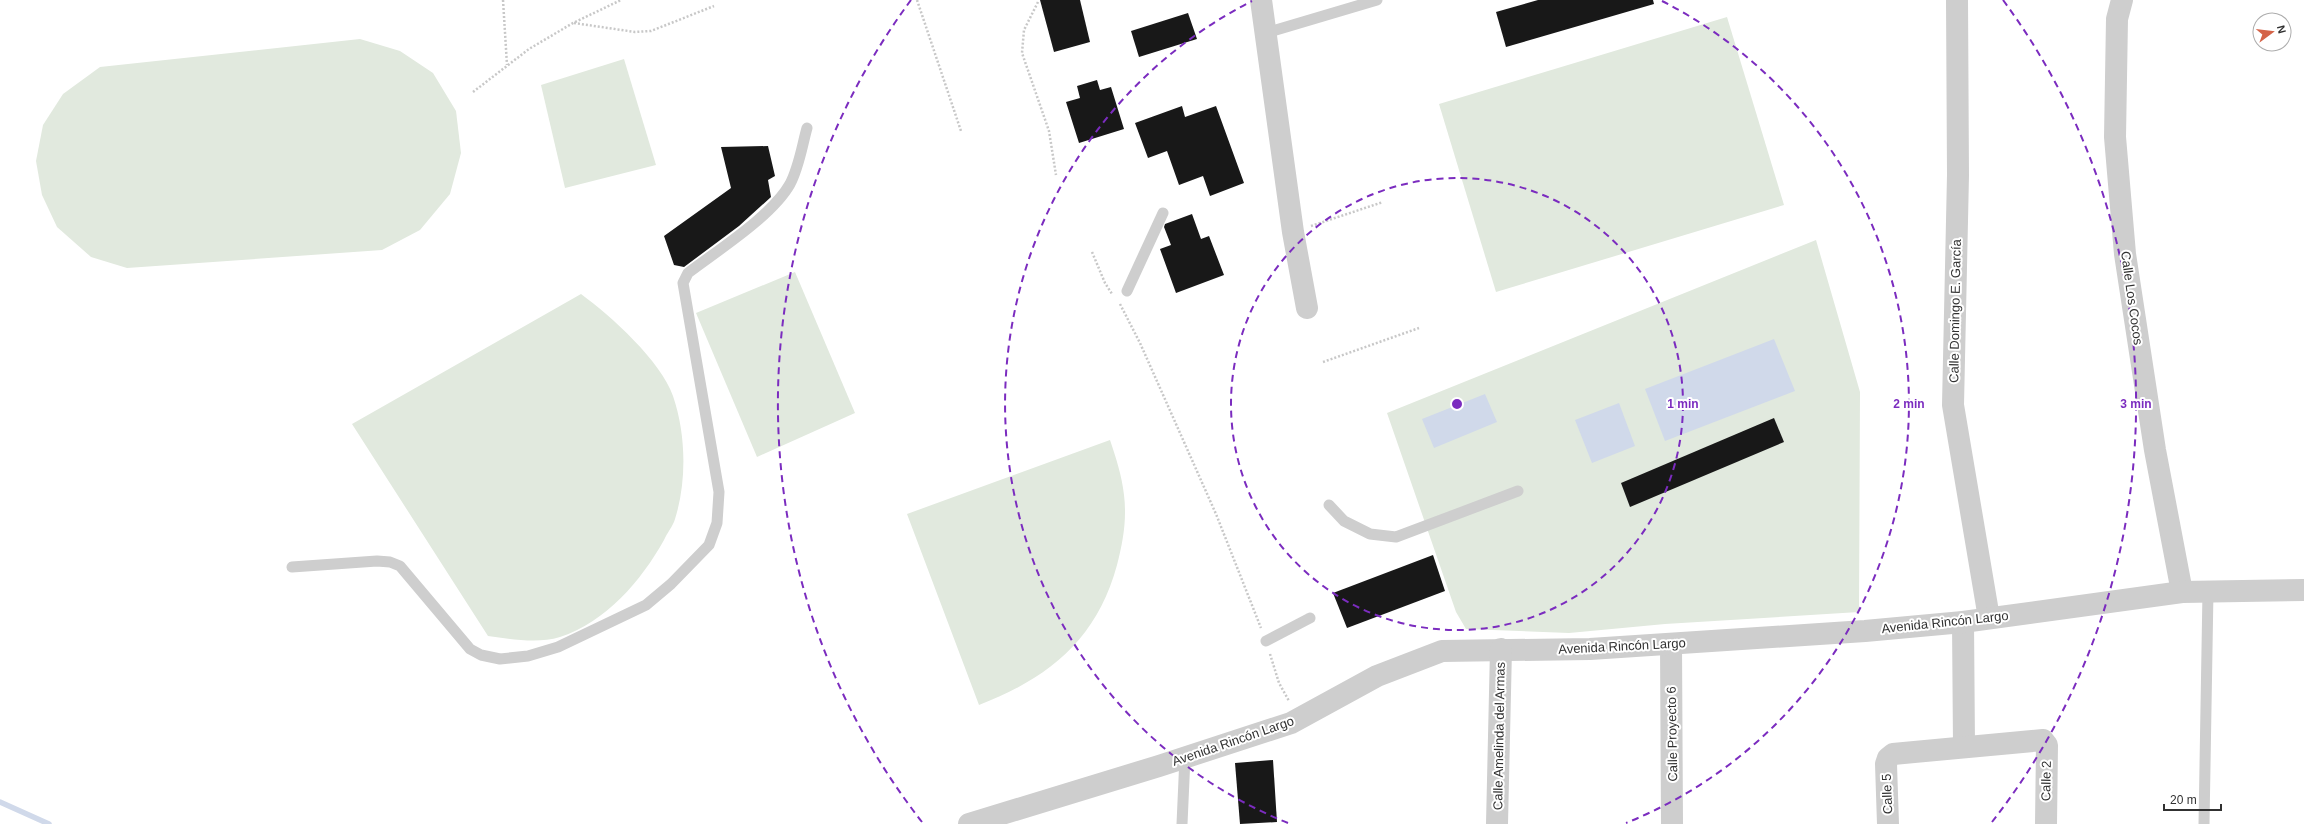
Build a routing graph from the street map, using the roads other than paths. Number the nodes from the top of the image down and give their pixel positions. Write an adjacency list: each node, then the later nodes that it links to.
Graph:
1 (1261, 0): 5 (street)
2 (1377, 0): 5 (lane)
3 (1957, 0): 17 (street, Calle Domingo E. García)
4 (2122, 0): 15 (street, Calle Los Cocos)
5 (1266, 33): 9 (street)
6 (807, 128): 12 (lane)
7 (1163, 212): 8 (lane)
8 (1127, 291)
9 (1307, 308)
10 (1518, 491): 11 (lane)
11 (1329, 505)
12 (292, 567)
13 (2304, 590): 14 (street, Avenida Rincón Largo)
14 (2208, 591): 15 (street, Avenida Rincón Largo); 31 (lane)
15 (2182, 592): 17 (street, Avenida Rincón Largo)
16 (1310, 618): 19 (lane)
17 (1989, 618): 18 (street, Avenida Rincón Largo)
18 (1963, 622): 20 (street, Avenida Rincón Largo); 22 (street)
19 (1266, 641)
20 (1671, 644): 21 (street, Avenida Rincón Largo); 28 (street, Calle Proyecto 6)
21 (1501, 649): 23 (street, Avenida Rincón Largo); 27 (street, Calle Amelinda del Armas)
22 (1964, 746): 29 (street, Calle 5); 30 (street, Calle 2)
23 (1185, 757): 24 (street, Avenida Rincón Largo); 26 (lane)
24 (1004, 818): 25 (street, Avenida Rincón Largo)
25 (969, 824)
26 (1182, 824)
27 (1498, 824)
28 (1672, 824)
29 (1888, 824)
30 (2046, 824)
31 (2204, 824)

